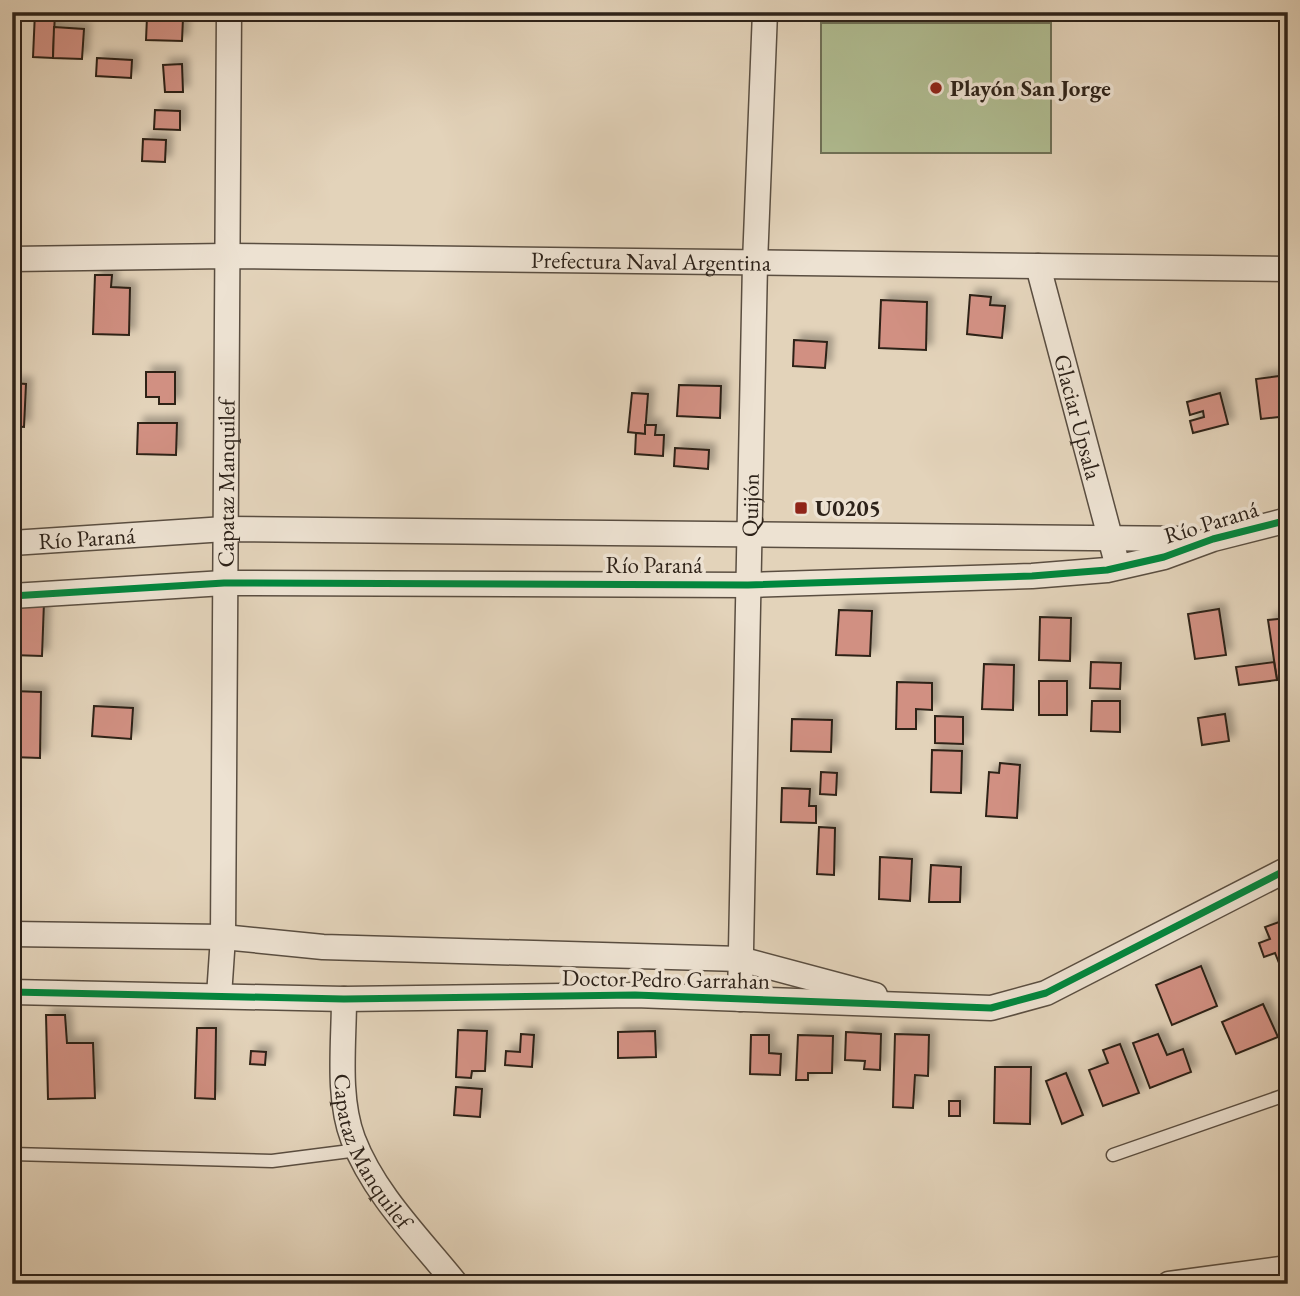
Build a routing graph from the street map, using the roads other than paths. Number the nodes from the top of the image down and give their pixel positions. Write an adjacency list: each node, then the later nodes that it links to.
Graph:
1 (229, 12): 3 (street, Capataz Manquilef)
2 (765, 12): 5 (street, Quijón)
3 (227, 257): 4 (street, Prefectura Naval Argentina); 5 (street, Prefectura Naval Argentina); 9 (street, Capataz Manquilef)
4 (12, 259)
5 (755, 263): 6 (street, Prefectura Naval Argentina); 10 (street, Quijón)
6 (1038, 266): 7 (street, Prefectura Naval Argentina); 12 (street, Glaciar Upsala)
7 (1288, 269)
8 (1288, 520): 11 (street, Río Paraná)
9 (225, 529): 10 (street, Río Paraná); 13 (street, Río Paraná); 15 (street, Capataz Manquilef)
10 (749, 534): 12 (street, Río Paraná); 16 (street, Quijón)
11 (1213, 539): 12 (street, Río Paraná); 14 (street, Río Paraná)
12 (1114, 541): 14 (street, Glaciar Upsala)
13 (12, 543)
14 (1116, 567): 16 (street, Río Paraná)
15 (224, 583): 16 (street, Río Paraná); 17 (street, Río Paraná); 20 (street, Capataz Manquilef)
16 (748, 585): 21 (street, Quijón)
17 (12, 596)
18 (1288, 869): 26 (street, Doctor Pedro Garrahan)
19 (12, 934): 20 (street, Doctor Pedro Garrahan)
20 (223, 937): 21 (street, Doctor Pedro Garrahan); 23 (street, Capataz Manquilef)
21 (740, 960): 25 (street, Quijón); 26 (street, Doctor Pedro Garrahan)
22 (12, 992): 23 (street, Doctor Pedro Garrahan)
23 (219, 996): 24 (street, Doctor Pedro Garrahan)
24 (344, 999): 25 (street, Doctor Pedro Garrahan); 28 (street, Capataz Manquilef)
25 (740, 999): 26 (street, Doctor Pedro Garrahan)
26 (923, 1007)
27 (1288, 1094): 30 (lane)
28 (358, 1150): 29 (lane); 32 (street, Capataz Manquilef)
29 (12, 1154)
30 (1113, 1156)
31 (1288, 1268): 33 (street)
32 (456, 1284)
33 (1169, 1284)

